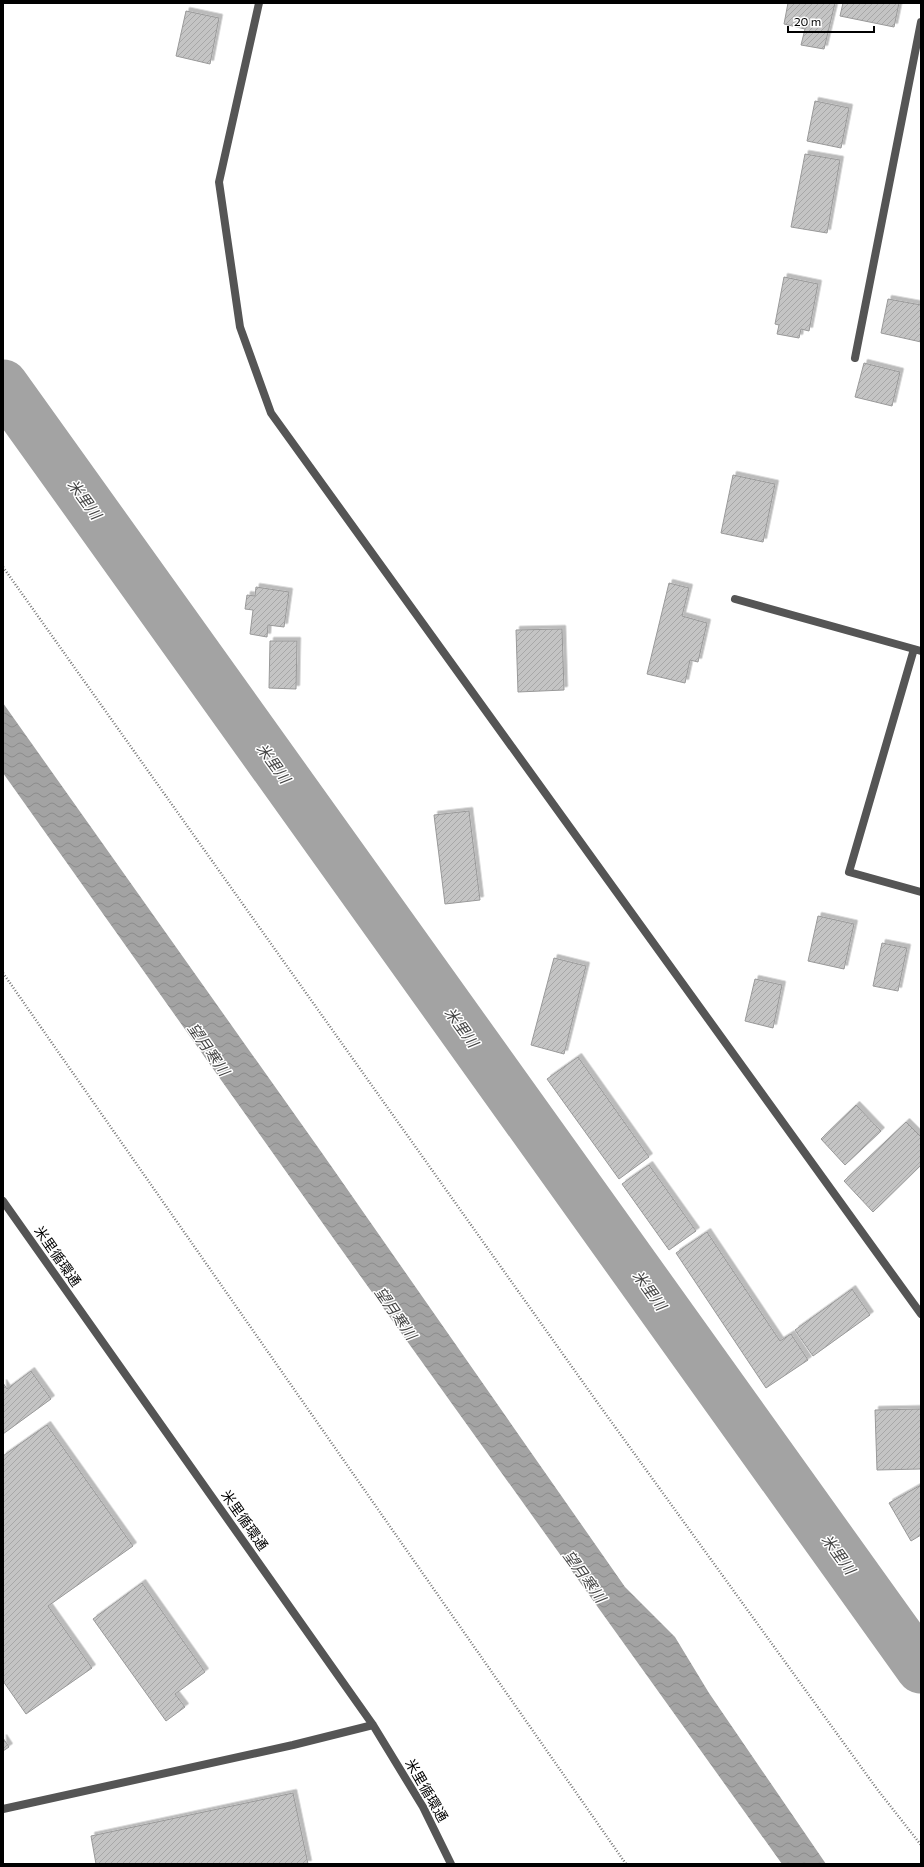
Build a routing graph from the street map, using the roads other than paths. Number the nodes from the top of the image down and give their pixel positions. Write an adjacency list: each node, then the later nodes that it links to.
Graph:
1 (259, 3): 8 (street)
2 (921, 22): 3 (street)
3 (855, 358)
4 (735, 598): 5 (street)
5 (918, 650): 6 (street)
6 (921, 892)
7 (3, 1201): 9 (street, 米里循環通)
8 (921, 1314)
9 (373, 1725): 10 (street); 11 (street, 米里循環通)
10 (3, 1809)
11 (451, 1864)

